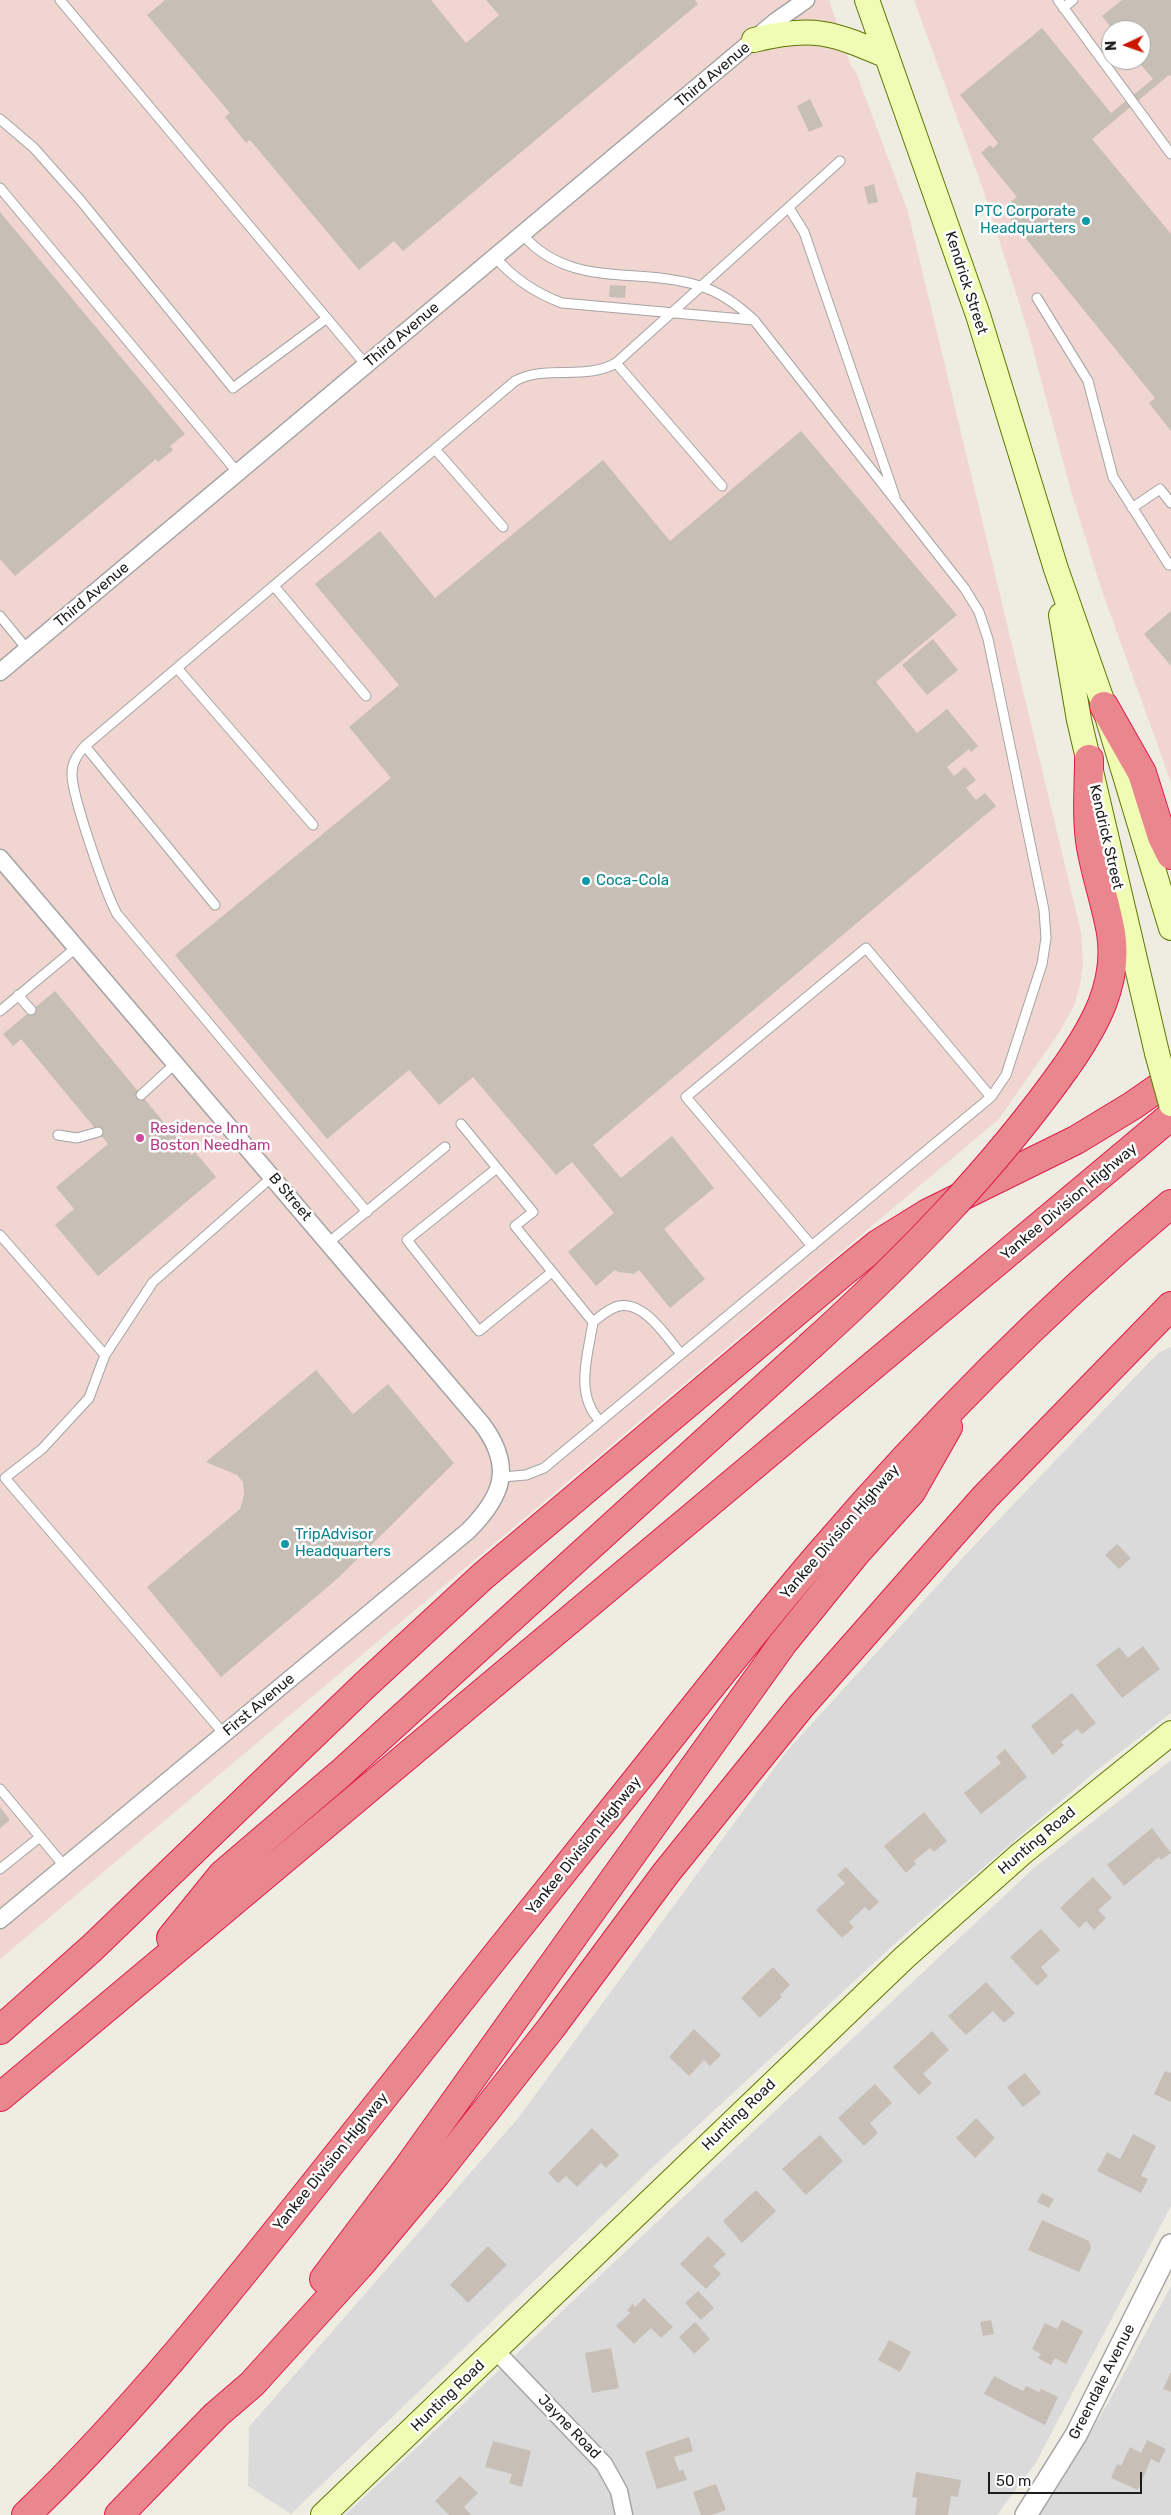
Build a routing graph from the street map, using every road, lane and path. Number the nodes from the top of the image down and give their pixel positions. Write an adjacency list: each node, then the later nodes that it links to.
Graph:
1 (806, 0): 7 (street, Third Avenue)
2 (867, 0): 8 (main road, Kendrick Street)
3 (1053, 0): 6 (lane)
4 (1073, 0): 6 (lane)
5 (63, 1): 19 (lane)
6 (1060, 4): 10 (lane)
7 (754, 40): 8 (main road); 14 (street, Third Avenue)
8 (887, 56): 31 (main road, Kendrick Street)
9 (0, 119): 19 (lane)
10 (1171, 154)
11 (840, 161): 13 (lane)
12 (0, 188): 24 (lane)
13 (789, 208): 16 (lane); 27 (lane)
14 (522, 234): 15 (street, Third Avenue); 16 (lane)
15 (495, 257): 18 (lane); 22 (street, Third Avenue)
16 (701, 286): 18 (lane); 20 (lane)
17 (1037, 298): 28 (lane)
18 (671, 313): 20 (lane); 21 (lane)
19 (327, 318): 22 (lane)
20 (754, 320): 27 (lane)
21 (616, 363): 23 (lane); 25 (lane)
22 (366, 365): 24 (street, Third Avenue)
23 (435, 449): 29 (lane); 32 (lane)
24 (238, 473): 34 (street, Third Avenue)
25 (722, 486)
26 (1171, 503): 28 (lane)
27 (898, 504): 53 (lane)
28 (1132, 508): 30 (lane)
29 (502, 527)
30 (1171, 563)
31 (1056, 568): 38 (main road, Kendrick Street); 40 (main road, Kendrick Street)
32 (274, 586): 35 (lane); 37 (lane)
33 (0, 616): 34 (lane)
34 (27, 649): 36 (street, Third Avenue)
35 (178, 668): 39 (lane); 41 (lane)
36 (0, 672)
37 (366, 696)
38 (1104, 706): 42 (highway); 45 (main road, Kendrick Street)
39 (85, 746): 44 (lane); 63 (lane)
40 (1089, 759): 54 (main road, Kendrick Street, bridge); 83 (highway, bridge)
41 (313, 826)
42 (1171, 855)
43 (0, 858): 46 (street, B Street)
44 (215, 906)
45 (1171, 928)
46 (77, 947): 47 (lane); 50 (street, B Street)
47 (18, 996): 48 (lane); 49 (lane)
48 (31, 1010)
49 (0, 1011)
50 (176, 1063): 52 (lane); 61 (street, B Street)
51 (1171, 1079): 84 (highway)
52 (141, 1095)
53 (991, 1096): 66 (lane); 66 (lane)
54 (1171, 1104)
55 (1171, 1116): 83 (highway, Yankee Division Highway)
56 (461, 1124): 60 (lane)
57 (98, 1132): 58 (lane)
58 (58, 1135)
59 (446, 1147): 63 (lane)
60 (497, 1168): 67 (lane); 67 (lane)
61 (272, 1176): 65 (street, B Street); 71 (lane)
62 (1171, 1204): 72 (highway, Yankee Division Highway)
63 (367, 1212): 65 (lane)
64 (0, 1235): 71 (lane)
65 (328, 1243): 75 (street, B Street)
66 (812, 1246): 70 (lane)
67 (552, 1272): 69 (lane)
68 (1171, 1306): 88 (highway)
69 (593, 1322): 70 (lane); 73 (lane)
70 (681, 1354): 73 (lane)
71 (105, 1355): 74 (lane)
72 (966, 1394): 88 (highway); 89 (highway, Yankee Division Highway)
73 (600, 1421): 75 (lane)
74 (3, 1477): 77 (lane)
75 (502, 1477): 77 (street, First Avenue)
76 (1171, 1733): 87 (main road, Hunting Road)
77 (224, 1734): 80 (street, First Avenue)
78 (0, 1789): 79 (lane)
79 (40, 1837): 80 (lane); 81 (lane)
80 (65, 1867): 82 (street, First Avenue)
81 (0, 1869)
82 (0, 1920)
83 (133, 1986): 85 (highway, Yankee Division Highway)
84 (0, 2030)
85 (0, 2097)
86 (1171, 2245): 93 (street, Greendale Avenue)
87 (496, 2350): 91 (main road, Hunting Road); 92 (street, Jayne Road)
88 (216, 2415): 90 (highway)
89 (26, 2515)
90 (119, 2515)
91 (323, 2515)
92 (624, 2515)
93 (1026, 2515)

